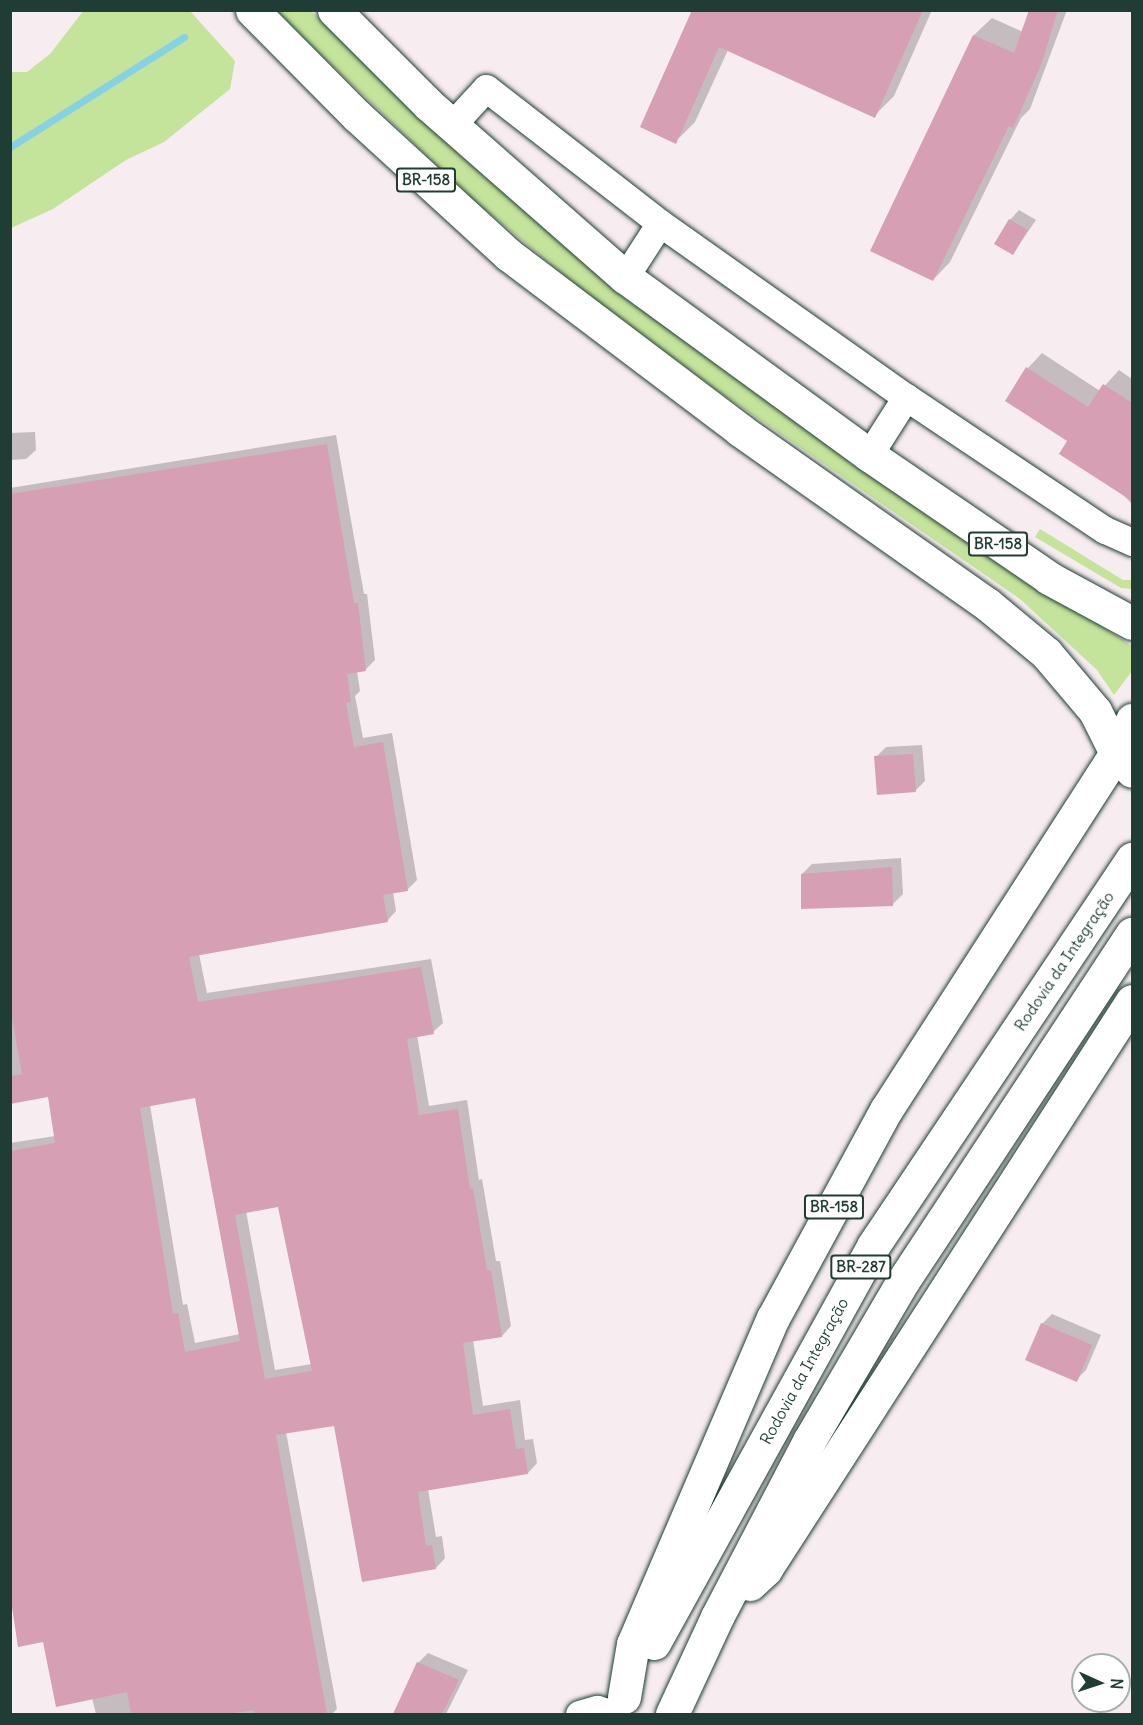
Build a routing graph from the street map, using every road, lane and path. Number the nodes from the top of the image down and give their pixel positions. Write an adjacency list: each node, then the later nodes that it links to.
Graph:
1 (252, 10): 11 (highway, BR-158)
2 (334, 10): 3 (highway, BR-158)
3 (452, 125): 4 (street); 5 (highway, BR-158)
4 (660, 223): 5 (street); 6 (street)
5 (624, 277): 7 (highway, BR-158)
6 (906, 397): 7 (street); 8 (street)
7 (869, 455): 9 (highway, BR-158)
8 (1132, 542)
9 (1132, 623)
10 (1132, 720): 11 (highway)
11 (1124, 762): 16 (highway, BR-158)
12 (1132, 859): 16 (highway, Rodovia da Integração / BR-287)
13 (1132, 934): 15 (highway, BR-287)
14 (1132, 1001): 15 (highway)
15 (717, 1617): 18 (highway)
16 (617, 1708): 17 (street)
17 (579, 1714)
18 (672, 1714)

